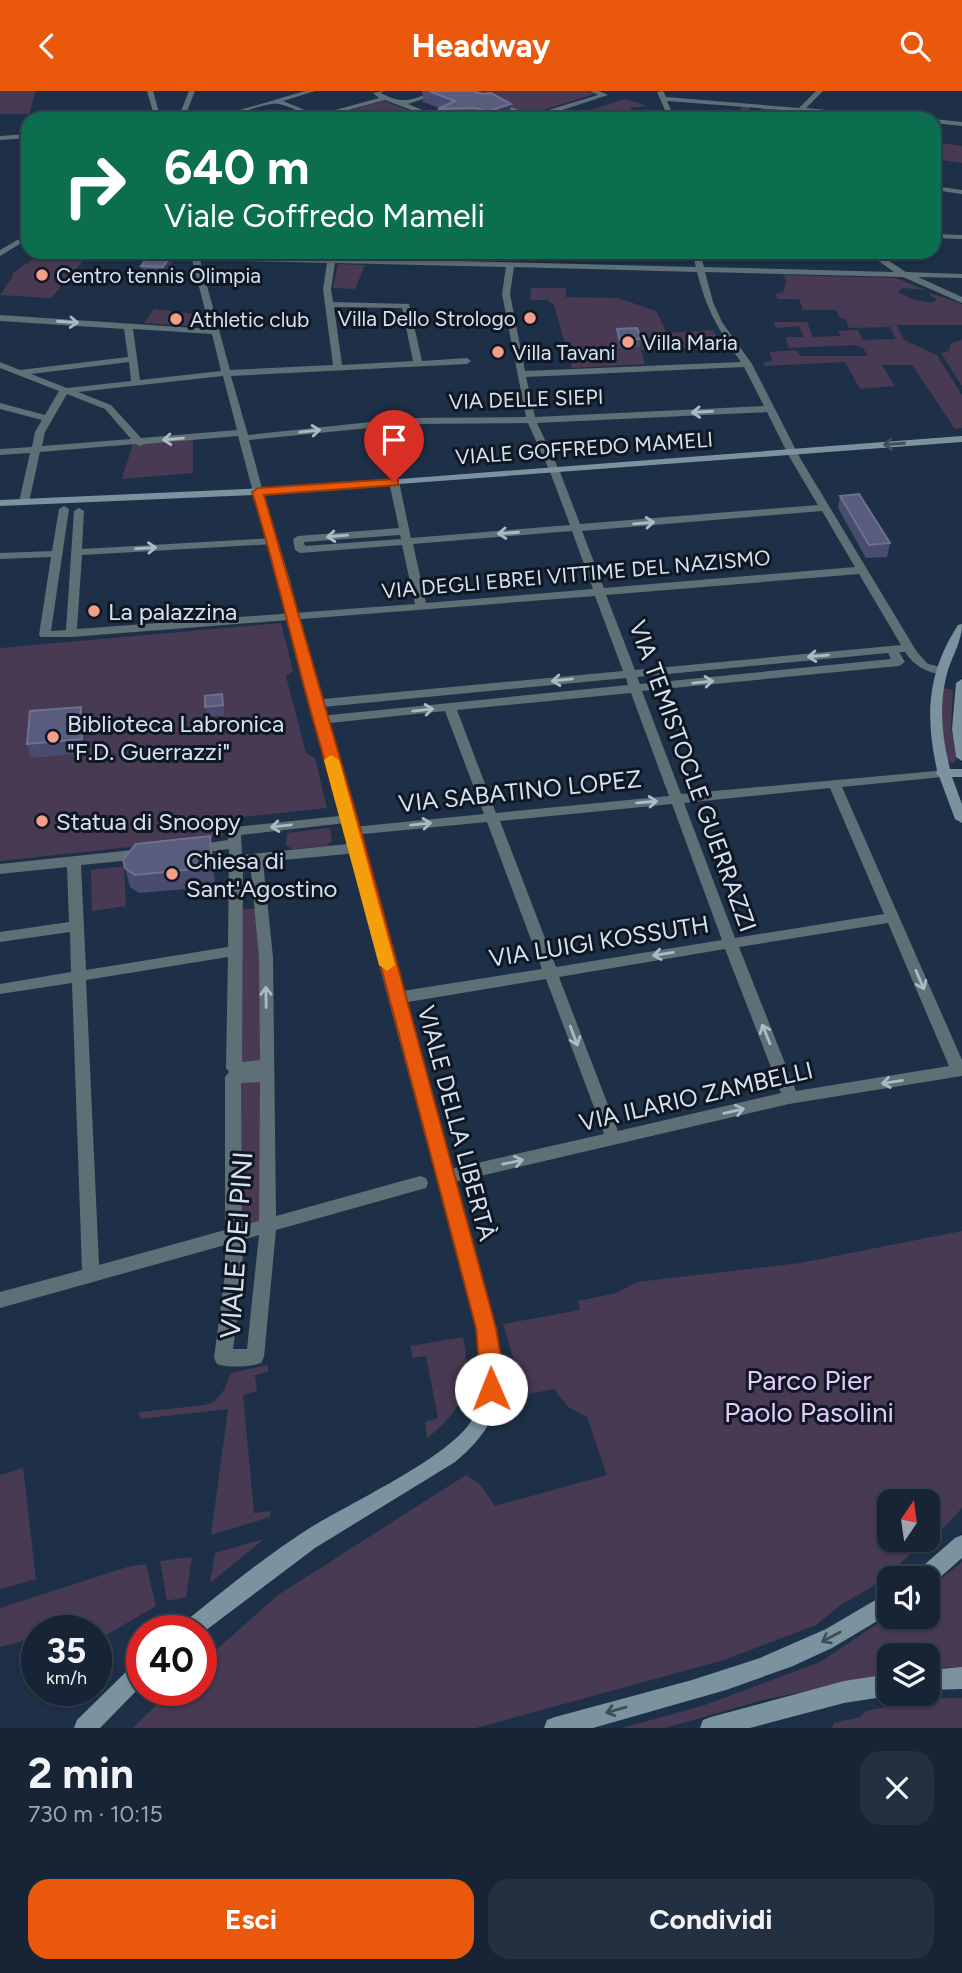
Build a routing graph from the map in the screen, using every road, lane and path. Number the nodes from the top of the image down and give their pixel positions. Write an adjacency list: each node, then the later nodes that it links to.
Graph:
1 (150, 91): 18 (street)
2 (192, 91): 19 (street)
3 (312, 91): 15 (street)
4 (444, 91): 12 (street)
5 (464, 91): 24 (street)
6 (593, 91): 13 (street)
7 (618, 91): 13 (street)
8 (660, 91): 14 (street)
9 (817, 91): 17 (street)
10 (419, 92): 12 (street)
11 (383, 94): 16 (street); 22 (street)
12 (429, 95): 16 (street)
13 (607, 95): 25 (street)
14 (664, 99): 17 (street); 26 (street)
15 (277, 101): 20 (street); 21 (street)
16 (401, 104): 23 (street)
17 (800, 110): 27 (street)
18 (156, 112)
19 (184, 112)
20 (237, 112)
21 (304, 112)
22 (335, 112)
23 (422, 112)
24 (519, 112)
25 (554, 112)
26 (669, 112)
27 (826, 112)
28 (941, 122): 29 (street)
29 (962, 124)
30 (21, 136): 31 (street)
31 (0, 138)
32 (941, 189): 33 (street)
33 (962, 192)
34 (941, 236): 35 (street)
35 (962, 237)
36 (21, 240): 37 (street)
37 (0, 254)
38 (195, 259): 55 (street)
39 (331, 259): 52 (street)
40 (399, 259): 44 (street)
41 (556, 259): 45 (street)
42 (698, 259): 46 (street)
43 (880, 259): 47 (street)
44 (510, 264): 45 (street); 64 (street, VIA TEMISTOCLE GUERRAZZI)
45 (556, 265): 46 (street)
46 (701, 269): 47 (street); 59 (street)
47 (903, 274): 48 (street); 49 (street)
48 (962, 276)
49 (933, 288): 50 (street); 51 (street)
50 (962, 289)
51 (962, 300)
52 (329, 304): 58 (street); 61 (street)
53 (0, 318): 54 (street, one-way to 54)
54 (128, 326): 55 (street); 56 (street)
55 (215, 332): 63 (street)
56 (132, 359): 62 (street); 65 (street)
57 (467, 361): 58 (street)
58 (418, 362): 61 (street)
59 (747, 364): 64 (street); 68 (street)
60 (0, 365): 62 (street)
61 (338, 367): 63 (street)
62 (17, 373): 66 (street)
63 (227, 373): 65 (street); 71 (street)
64 (521, 374): 70 (street, VIA TEMISTOCLE GUERRAZZI)
65 (136, 383): 66 (street)
66 (64, 391): 69 (street); 73 (street)
67 (0, 406): 69 (street)
68 (770, 409): 70 (street, VIA DELLE SIEPI, one-way to 70); 75 (street)
69 (46, 418): 74 (street)
70 (531, 420): 71 (street, VIA DELLE SIEPI, one-way to 70); 77 (street, VIA TEMISTOCLE GUERRAZZI)
71 (242, 436): 73 (street, VIA DELLE SIEPI, one-way to 73); 79 (street)
72 (962, 439): 75 (street, VIALE GOFFREDO MAMELI, one-way to 75)
73 (140, 443): 74 (street, VIA DELLE SIEPI)
74 (37, 450): 76 (street, VIA DELLE SIEPI); 80 (street)
75 (792, 451): 77 (street, VIALE GOFFREDO MAMELI); 82 (street)
76 (0, 452)
77 (554, 470): 78 (street, VIALE GOFFREDO MAMELI); 85 (street, VIA TEMISTOCLE GUERRAZZI)
78 (394, 482): 79 (street, VIALE GOFFREDO MAMELI); 86 (street)
79 (258, 492): 80 (street, VIALE GOFFREDO MAMELI); 87 (street, VIALE DELLA LIBERTÀ)
80 (24, 502): 81 (street, VIALE GOFFREDO MAMELI)
81 (0, 503)
82 (825, 508): 85 (street, one-way to 82); 91 (street)
83 (64, 509): 89 (street)
84 (79, 511): 88 (street)
85 (576, 528): 86 (street, one-way to 86); 92 (street, VIA TEMISTOCLE GUERRAZZI)
86 (406, 536): 86 (street, one-way to 86); 93 (street)
87 (274, 541): 88 (street, one-way to 87); 94 (street, VIALE DELLA LIBERTÀ)
88 (78, 552): 96 (street)
89 (57, 554): 90 (street); 96 (street)
90 (0, 557)
91 (862, 570): 92 (street, VIA DEGLI EBREI VITTIME DEL NAZISMO); 97 (street)
92 (599, 592): 93 (street, VIA DEGLI EBREI VITTIME DEL NAZISMO); 102 (street, VIA TEMISTOCLE GUERRAZZI)
93 (421, 606): 94 (street, VIA DEGLI EBREI VITTIME DEL NAZISMO)
94 (293, 618): 96 (street, VIA DEGLI EBREI VITTIME DEL NAZISMO); 110 (street, VIALE DELLA LIBERTÀ)
95 (962, 627): 101 (street)
96 (71, 634)
97 (908, 647): 98 (street); 99 (street)
98 (891, 649): 100 (street); 102 (street, one-way to 102)
99 (916, 660): 100 (street); 101 (street)
100 (899, 662): 105 (street, one-way to 100)
101 (942, 671): 103 (street); 112 (street)
102 (630, 673): 105 (street, VIA TEMISTOCLE GUERRAZZI); 106 (street, one-way to 106)
103 (962, 675)
104 (962, 683): 111 (street)
105 (636, 688): 109 (street, one-way to 105); 115 (street, VIA TEMISTOCLE GUERRAZZI)
106 (352, 699): 107 (street); 109 (street)
107 (323, 703)
108 (451, 710): 116 (street)
109 (355, 716): 110 (street)
110 (320, 720): 118 (street, VIALE DELLA LIBERTÀ)
111 (962, 757)
112 (942, 773): 113 (street); 114 (street, VIA SABATINO LOPEZ); 117 (street)
113 (962, 773)
114 (834, 783): 115 (street, VIA SABATINO LOPEZ); 126 (street)
115 (677, 799): 116 (street, VIA SABATINO LOPEZ, one-way to 115); 129 (street, VIA TEMISTOCLE GUERRAZZI)
116 (491, 817): 118 (street, VIA SABATINO LOPEZ, one-way to 116); 131 (street)
117 (962, 820)
118 (353, 832): 119 (street, one-way to 119); 122 (street); 134 (street, VIALE DELLA LIBERTÀ)
119 (234, 844): 120 (street); 123 (street, VIALE DEI PINI)
120 (176, 851)
121 (151, 853): 124 (street)
122 (256, 858): 123 (street); 135 (street, VIALE DEI PINI, one-way to 122)
123 (236, 860): 130 (street, VIALE DEI PINI)
124 (74, 861): 125 (street); 127 (street)
125 (0, 869)
126 (893, 917): 129 (street, VIA LUIGI KOSSUTH); 137 (street, VIA ILARIO ZAMBELLI, one-way to 137)
127 (76, 926): 128 (street); 132 (street)
128 (0, 937)
129 (730, 943): 131 (street, VIA LUIGI KOSSUTH, one-way to 131); 137 (street, VIA TEMISTOCLE GUERRAZZI, one-way to 129)
130 (235, 951): 132 (street); 136 (street, VIALE DEI PINI)
131 (549, 972): 134 (street, VIA LUIGI KOSSUTH); 138 (street, one-way to 138)
132 (78, 976): 133 (street); 143 (street)
133 (0, 989)
134 (396, 998): 139 (street, VIALE DELLA LIBERTÀ)
135 (268, 1070): 136 (street); 141 (street, VIALE DEI PINI)
136 (234, 1073): 142 (street, VIALE DEI PINI)
137 (791, 1098): 138 (street, VIA ILARIO ZAMBELLI, one-way to 137)
138 (614, 1140): 139 (street, VIA ILARIO ZAMBELLI, one-way to 138)
139 (446, 1177): 148 (street, VIALE DELLA LIBERTÀ)
140 (419, 1183): 141 (street)
141 (268, 1226): 142 (street); 142 (street, VIALE DEI PINI)
142 (234, 1235): 143 (street)
143 (91, 1276): 144 (street)
144 (0, 1300)
145 (962, 1545): 146 (street)
146 (938, 1566)
147 (877, 1609): 154 (street, one-way to 154)
148 (210, 1615)
149 (962, 1678): 150 (street)
150 (940, 1679)
151 (126, 1686): 153 (street)
152 (877, 1687): 155 (street)
153 (85, 1728)
154 (555, 1728)
155 (711, 1728)

